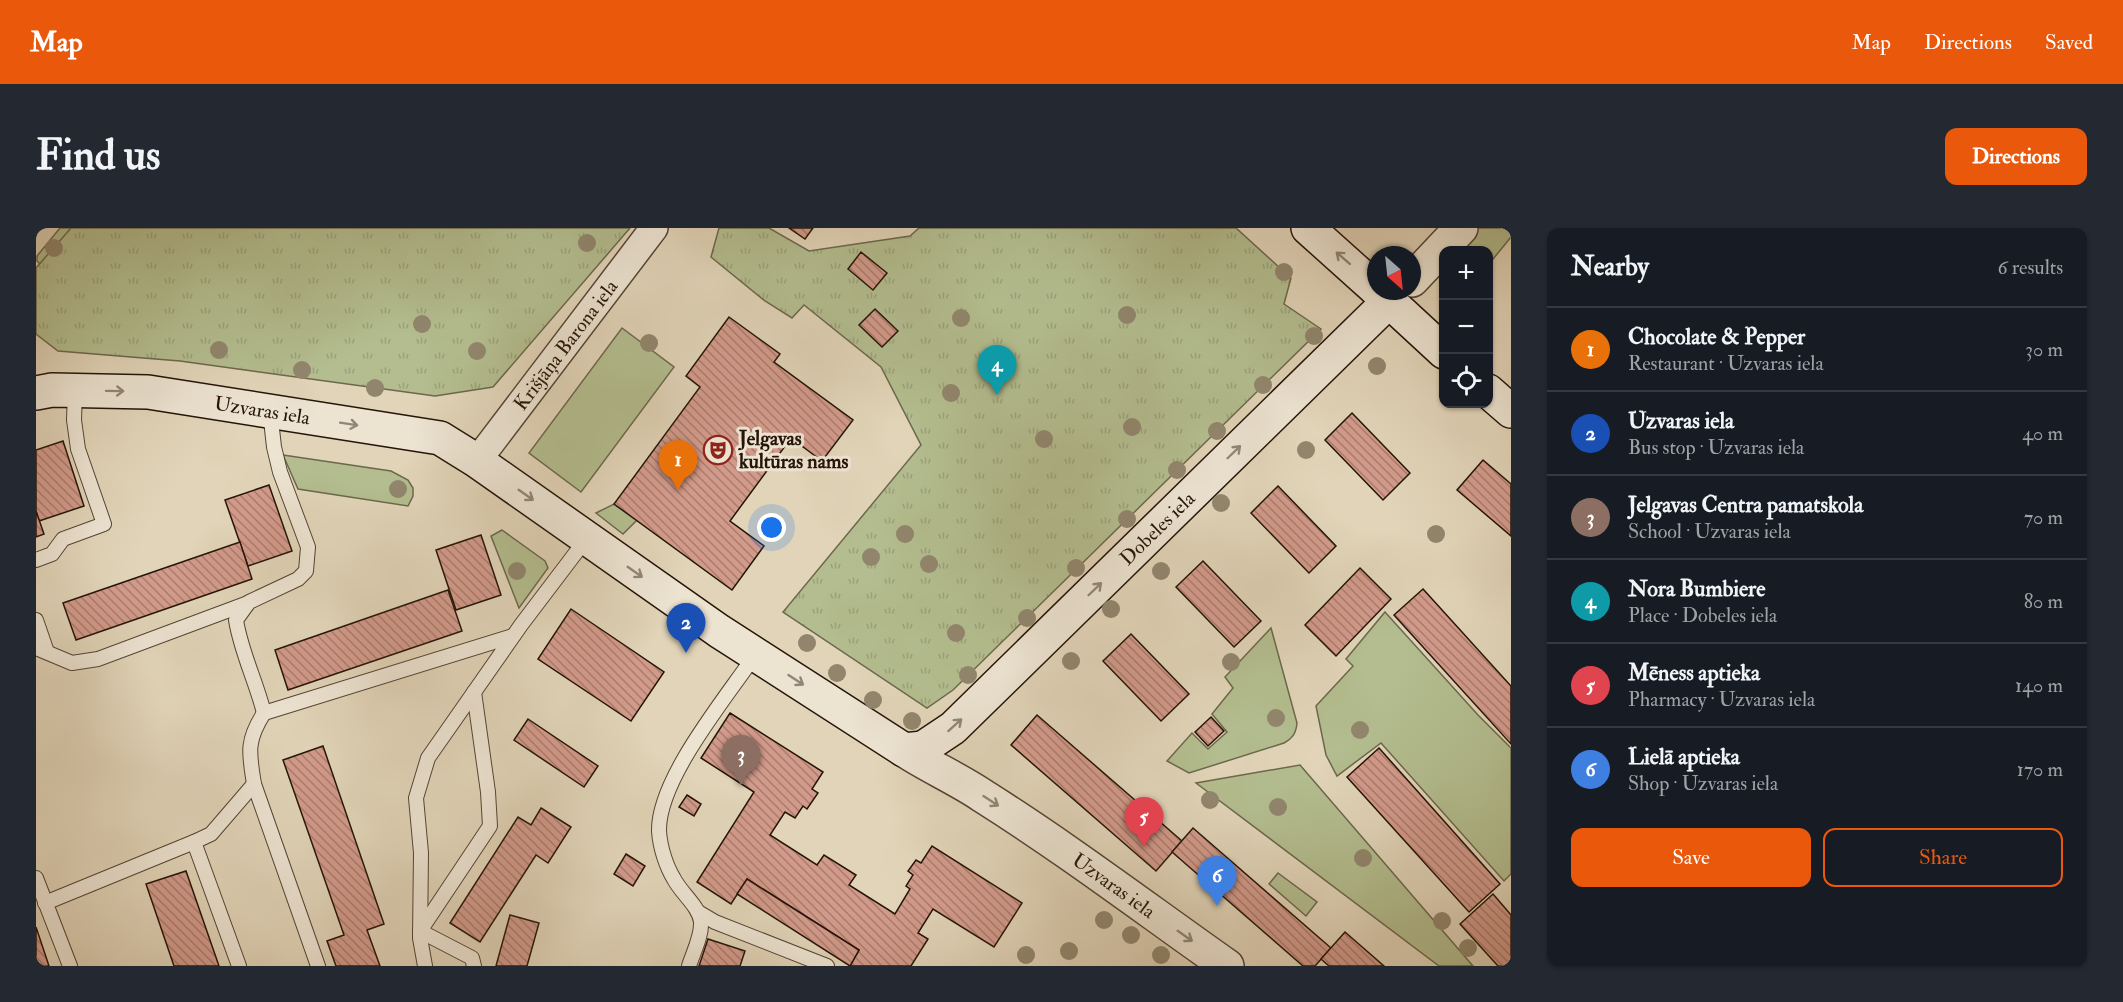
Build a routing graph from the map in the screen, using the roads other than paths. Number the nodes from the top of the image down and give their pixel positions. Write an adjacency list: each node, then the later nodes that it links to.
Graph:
1 (654, 228): 14 (street, Krišjāņa Barona iela)
2 (1308, 228): 5 (main road, one-way to 2)
3 (1461, 228): 4 (main road)
4 (1421, 270)
5 (1367, 277)
6 (1379, 300): 24 (main road, Dobeles iela, one-way to 6)
7 (1393, 300): 8 (main road)
8 (1439, 348)
9 (75, 390): 10 (main road, Uzvaras iela); 12 (main road, Uzvaras iela, one-way to 12); 16 (lane)
10 (36, 393)
11 (1493, 395): 13 (main road)
12 (270, 411): 14 (main road, Uzvaras iela, one-way to 14); 17 (lane)
13 (1511, 411)
14 (477, 461): 15 (main road, Uzvaras iela, one-way to 15)
15 (587, 538): 19 (lane); 21 (main road, Uzvaras iela, one-way to 21)
16 (36, 560)
17 (249, 602): 20 (lane); 23 (lane)
18 (36, 621): 20 (lane)
19 (513, 636): 22 (lane); 23 (lane)
20 (41, 650)
21 (755, 655): 24 (main road, Uzvaras iela, one-way to 24); 29 (lane)
22 (474, 692): 30 (lane); 30 (lane)
23 (264, 713): 25 (lane)
24 (904, 750): 38 (main road, Uzvaras iela, one-way to 38)
25 (254, 784): 26 (lane); 33 (lane)
26 (194, 842): 28 (lane); 32 (lane)
27 (36, 878): 28 (lane)
28 (45, 903): 31 (lane)
29 (698, 912): 36 (lane); 37 (lane)
30 (420, 931): 34 (lane); 35 (lane)
31 (70, 966)
32 (239, 966)
33 (318, 966)
34 (425, 966)
35 (474, 966)
36 (689, 966)
37 (827, 966)
38 (1227, 966)

